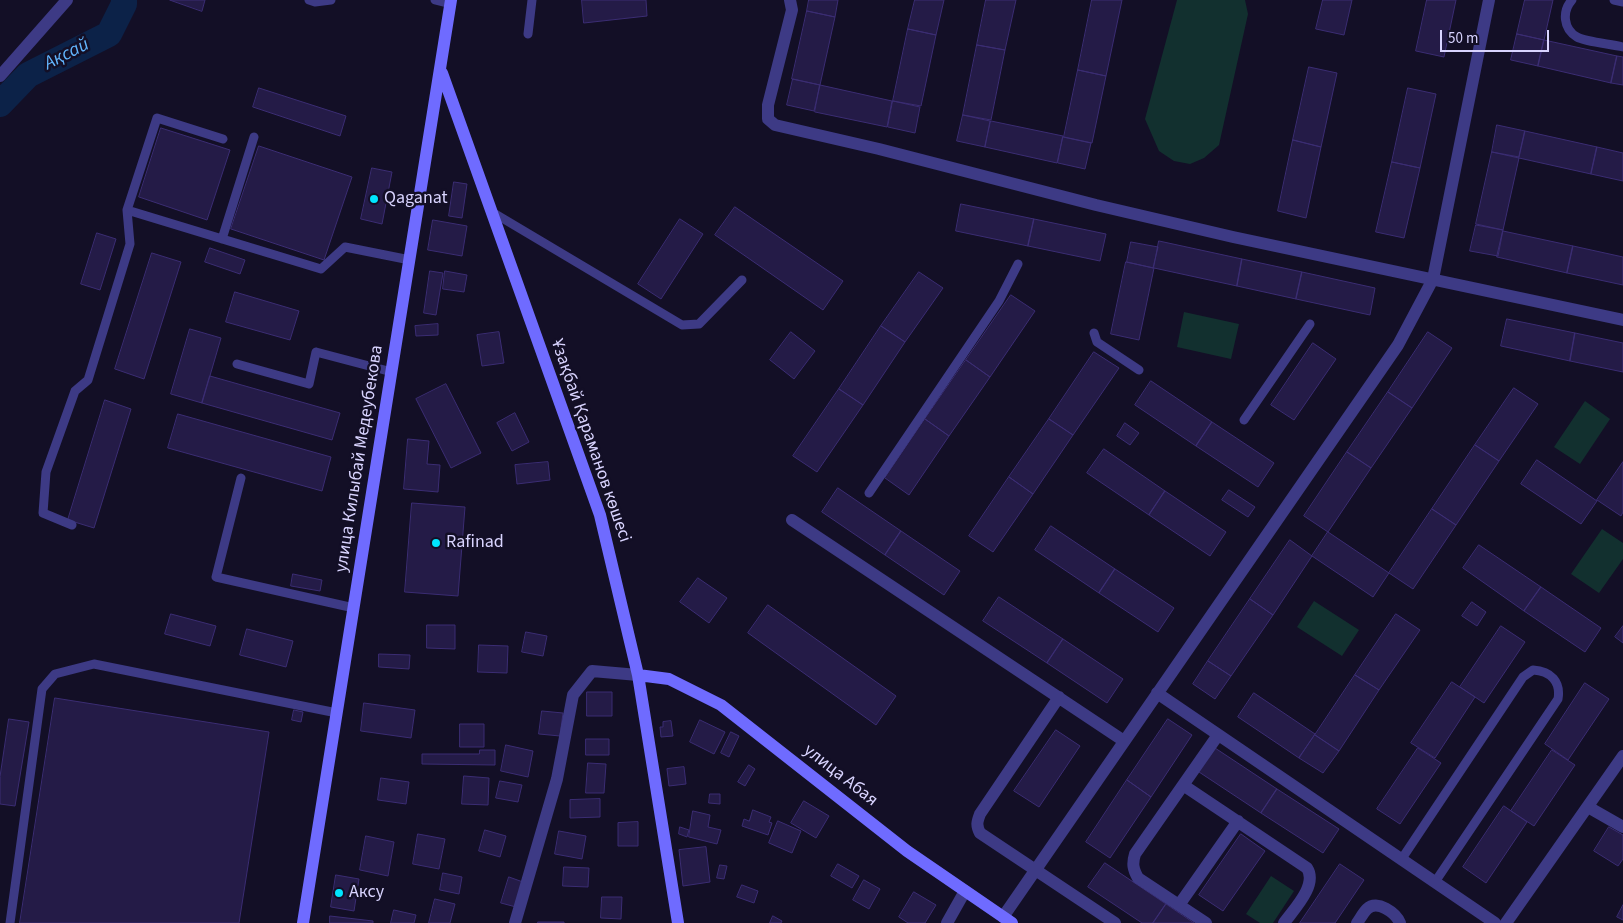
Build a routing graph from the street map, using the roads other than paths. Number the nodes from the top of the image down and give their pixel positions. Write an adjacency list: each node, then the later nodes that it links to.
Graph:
1 (67, 0): 15 (street)
2 (309, 0): 3 (lane)
3 (331, 0)
4 (435, 0): 9 (lane)
5 (532, 0): 12 (lane)
6 (1489, 0): 23 (street)
7 (1572, 0): 13 (lane)
8 (1614, 0): 10 (lane)
9 (451, 2): 14 (street, улица Килыбай Медеубекова)
10 (1623, 2)
11 (792, 3): 23 (street)
12 (528, 34)
13 (1623, 47)
14 (441, 71): 19 (street, Ұзақбай Қараманов көшесі); 21 (street, улица Килыбай Медеубекова)
15 (0, 76)
16 (254, 137): 20 (lane)
17 (224, 139): 18 (lane)
18 (127, 210): 20 (lane); 35 (lane)
19 (491, 212): 24 (lane); 37 (street, Ұзақбай Қараманов көшесі)
20 (222, 239): 21 (lane)
21 (410, 260): 30 (street, улица Килыбай Медеубекова)
22 (1018, 264): 33 (lane)
23 (1433, 279): 25 (street); 38 (street)
24 (742, 280)
25 (1623, 320)
26 (1310, 324): 31 (lane)
27 (1094, 333): 29 (lane)
28 (237, 364): 30 (lane)
29 (1139, 370)
30 (392, 372): 36 (street, улица Килыбай Медеубекова)
31 (1244, 420)
32 (241, 478): 36 (lane)
33 (869, 493)
34 (792, 520): 39 (street)
35 (72, 525)
36 (354, 608): 40 (street, улица Килыбай Медеубекова)
37 (638, 674): 51 (street, улица Абая); 57 (street); 58 (street, Ұзақбай Қараманов көшесі)
38 (1157, 693): 41 (street); 42 (street)
39 (1059, 698): 42 (street); 49 (street)
40 (337, 713): 55 (lane); 56 (street, улица Килыбай Медеубекова)
41 (1218, 735): 44 (street); 48 (street)
42 (1124, 741): 49 (street)
43 (1623, 756): 45 (street)
44 (1183, 785): 46 (street); 52 (street)
45 (1588, 807): 47 (street); 65 (street)
46 (1238, 821): 52 (street); 62 (street)
47 (1623, 827)
48 (1402, 860): 50 (street); 50 (lane)
49 (1035, 869): 53 (street); 60 (street)
50 (1435, 882): 54 (street)
51 (965, 891): 53 (street, улица Абая); 59 (street)
52 (1179, 905): 61 (street)
53 (1007, 920)
54 (1492, 922)
55 (10, 923)
56 (303, 923)
57 (515, 923)
58 (678, 923)
59 (947, 923)
60 (1115, 923)
61 (1206, 923)
62 (1284, 923)
63 (1358, 923): 64 (street)
64 (1400, 923)
65 (1506, 923)

